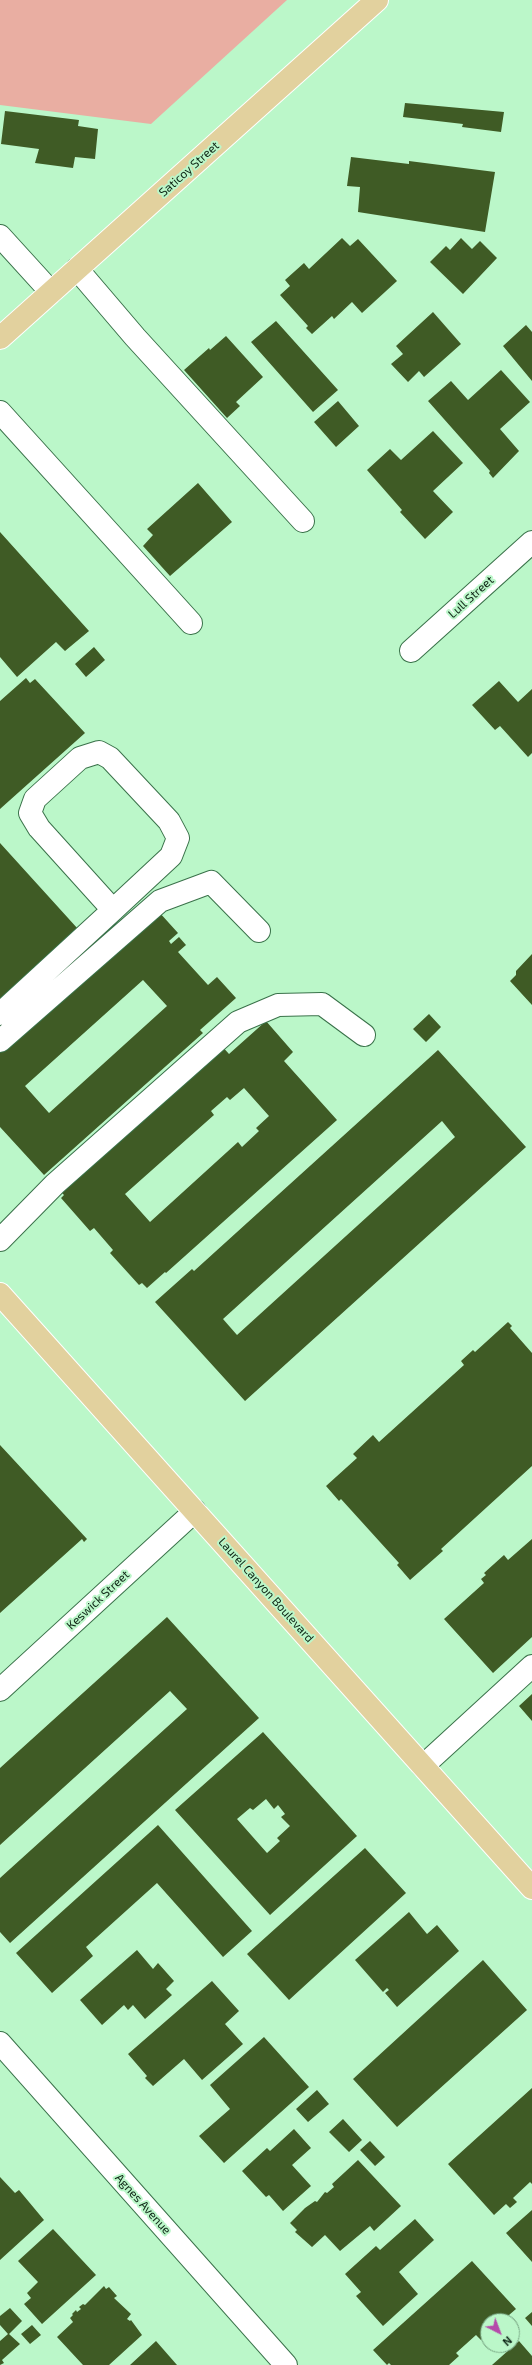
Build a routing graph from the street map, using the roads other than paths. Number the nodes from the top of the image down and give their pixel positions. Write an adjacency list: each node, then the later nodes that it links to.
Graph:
1 (377, 0): 3 (main road, Saticoy Street)
2 (0, 236): 4 (street)
3 (77, 269): 4 (main road, Saticoy Street); 7 (street)
4 (51, 292): 5 (main road, Saticoy Street)
5 (0, 338)
6 (0, 412): 9 (street)
7 (304, 521)
8 (532, 542): 10 (street, Lull Street)
9 (191, 623)
10 (411, 651)
11 (113, 910): 11 (street); 13 (street)
12 (259, 931): 15 (street)
13 (0, 1014)
14 (364, 1035): 16 (street)
15 (0, 1042)
16 (0, 1240)
17 (0, 1294): 18 (main road, Laurel Canyon Boulevard)
18 (195, 1510): 20 (street, Keswick Street); 21 (main road, Laurel Canyon Boulevard)
19 (532, 1666): 21 (street)
20 (0, 1690)
21 (423, 1766): 22 (main road, Laurel Canyon Boulevard)
22 (532, 1888)
23 (0, 2043): 24 (street, Agnes Avenue)
24 (286, 2365)

